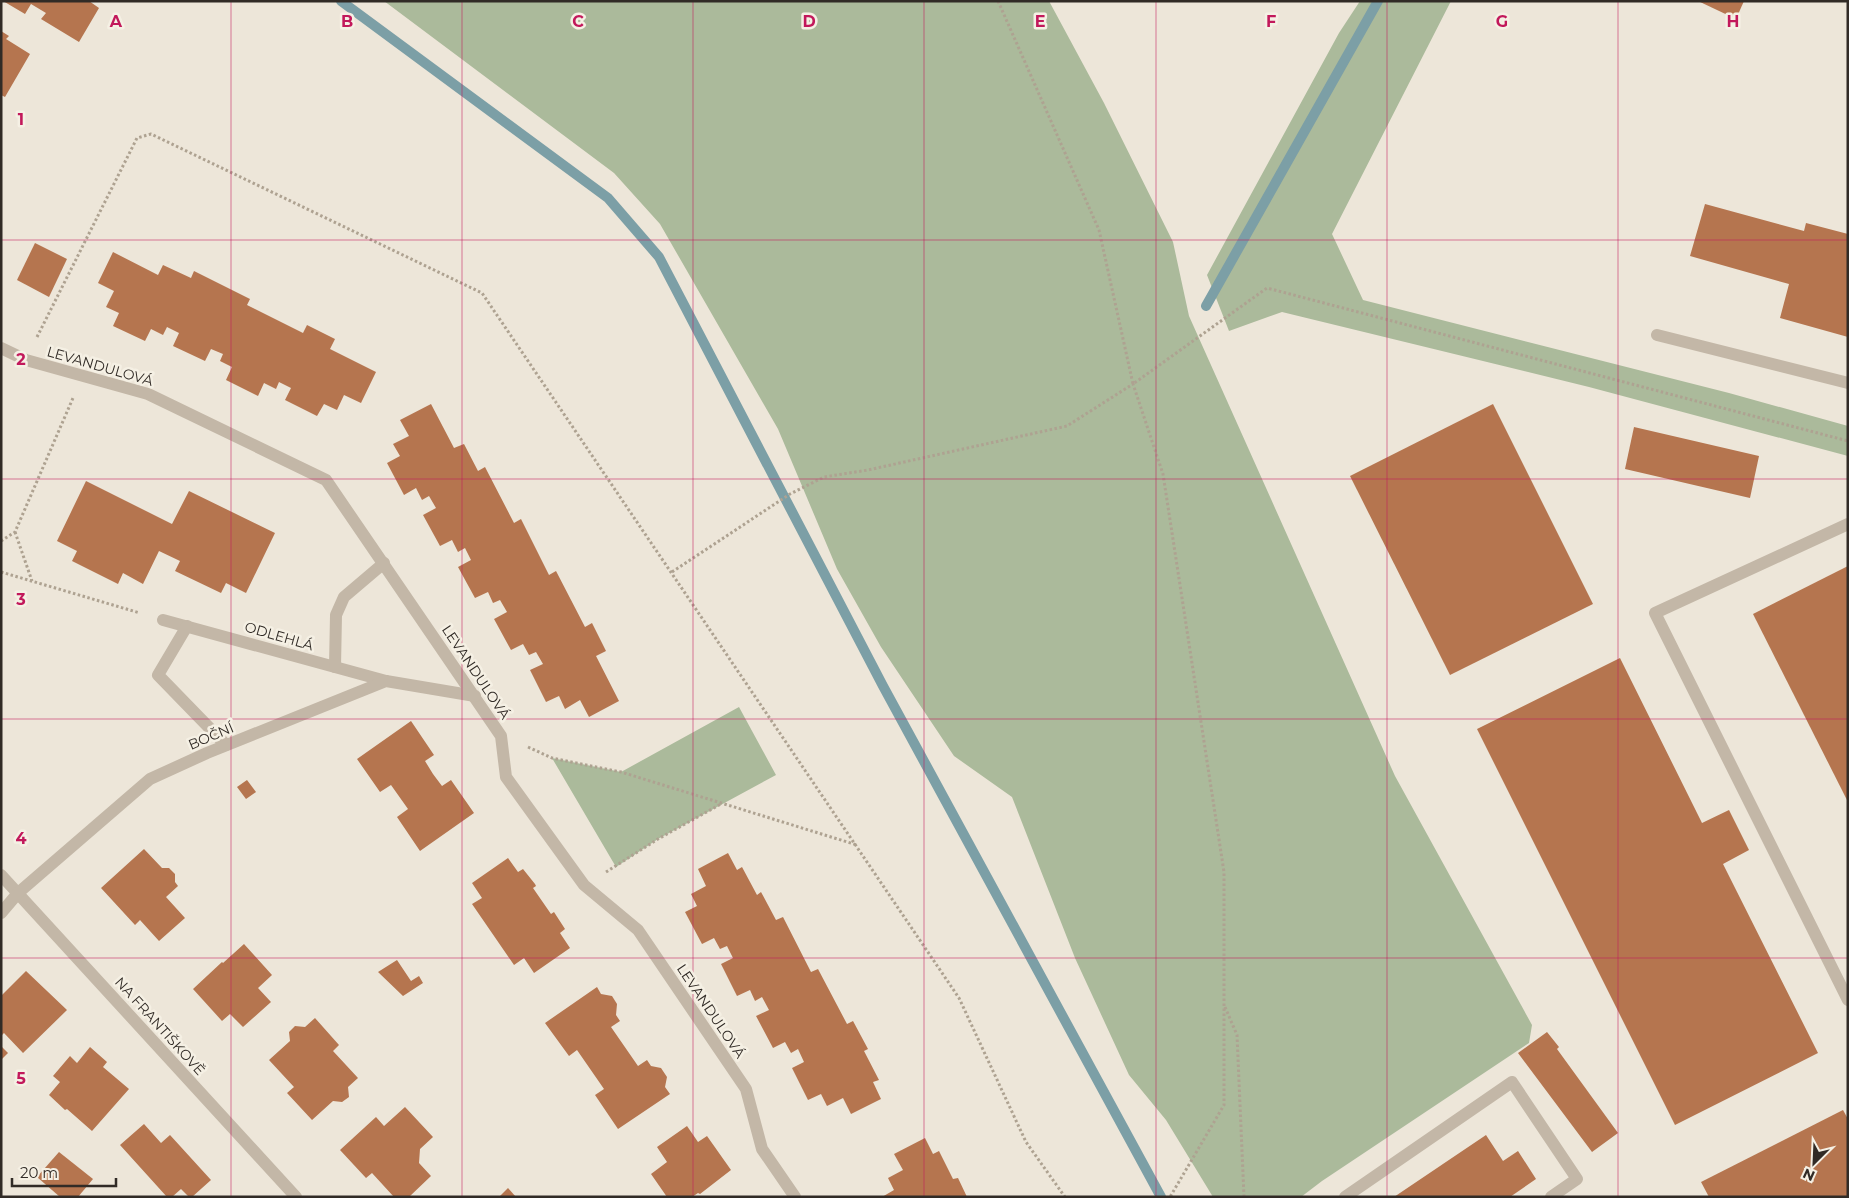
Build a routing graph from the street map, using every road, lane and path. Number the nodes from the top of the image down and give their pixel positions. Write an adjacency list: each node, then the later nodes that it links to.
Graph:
1 (998, 1): 7 (path)
2 (1657, 335): 6 (street)
3 (1, 348): 4 (street, LEVANDULOVÁ)
4 (26, 360): 5 (street, LEVANDULOVÁ); 14 (path)
5 (83, 376): 10 (path); 12 (street, LEVANDULOVÁ)
6 (1848, 383)
7 (1133, 384): 8 (path); 14 (path); 30 (path)
8 (1848, 441)
9 (1848, 524): 29 (street)
10 (15, 532): 11 (path); 15 (path)
11 (1, 541)
12 (384, 563): 18 (street); 20 (street, LEVANDULOVÁ)
13 (1, 572): 15 (path)
14 (672, 572): 24 (path)
15 (33, 581): 16 (path)
16 (163, 620): 17 (street, ODLEHLÁ)
17 (187, 626): 18 (street, ODLEHLÁ); 22 (street)
18 (335, 667): 19 (street, ODLEHLÁ)
19 (386, 681): 20 (street); 22 (street, BOČNÍ)
20 (475, 696): 21 (street, LEVANDULOVÁ)
21 (501, 736): 23 (path); 26 (street, LEVANDULOVÁ)
22 (226, 745): 27 (street, BOČNÍ)
23 (722, 804): 24 (path); 26 (path)
24 (857, 845): 33 (path)
25 (1, 875): 27 (street, NA FRANTIŠKOVĚ)
26 (584, 885): 32 (street, LEVANDULOVÁ)
27 (18, 893): 28 (street, BOČNÍ); 31 (street, NA FRANTIŠKOVĚ)
28 (1, 912)
29 (1848, 1000)
30 (1224, 1004): 34 (path); 35 (path)
31 (296, 1197)
32 (795, 1197)
33 (1065, 1197)
34 (1170, 1197)
35 (1244, 1197)
36 (1344, 1197): 37 (street)
37 (1551, 1197)

